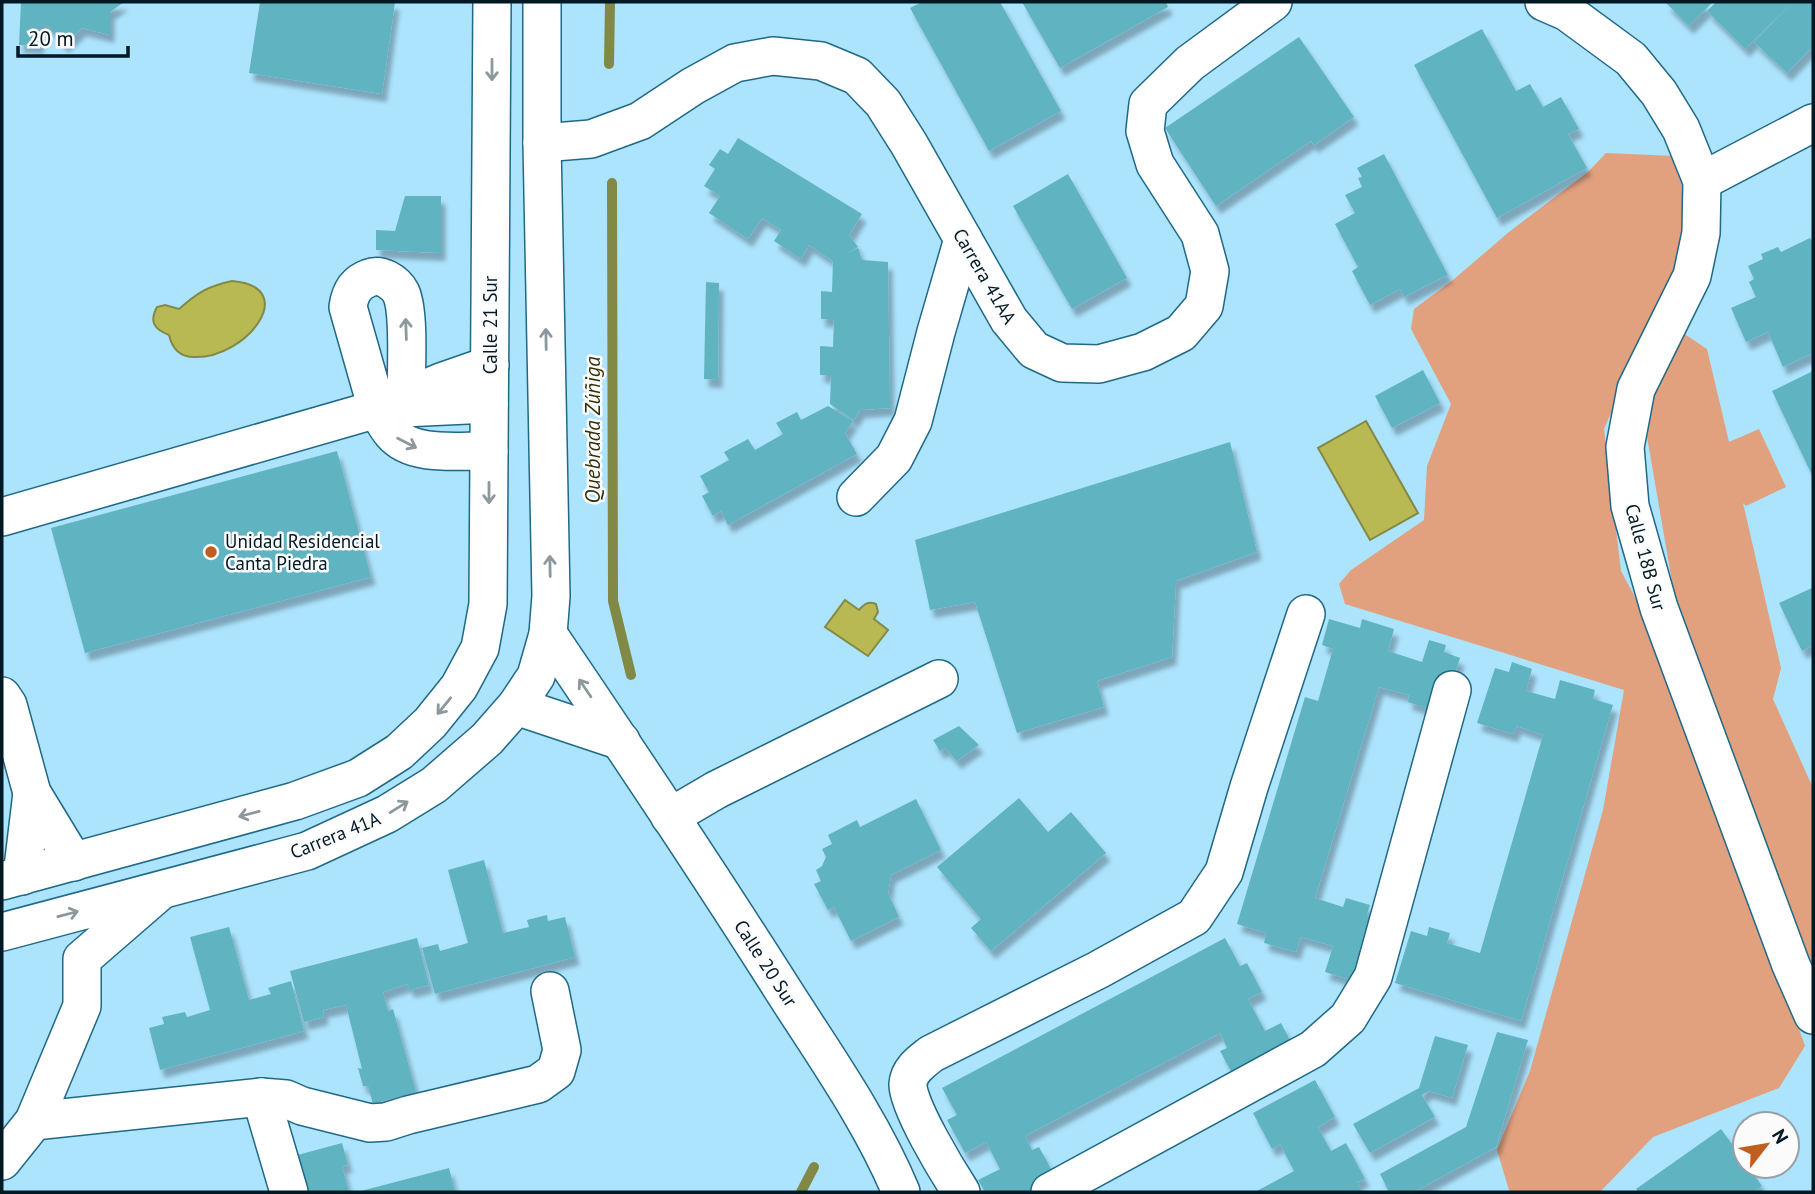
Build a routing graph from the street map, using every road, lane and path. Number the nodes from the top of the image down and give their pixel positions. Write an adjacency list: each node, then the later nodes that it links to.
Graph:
1 (492, 2): 9 (street, Calle 21 Sur, one-way to 9)
2 (542, 2): 6 (street)
3 (1273, 2): 8 (street, Carrera 41AA)
4 (1561, 5): 7 (street, Calle 18B Sur)
5 (1813, 122): 7 (street)
6 (542, 143): 8 (street, Carrera 41AA); 16 (street, one-way to 6)
7 (1702, 181): 29 (street, Calle 18B Sur)
8 (963, 239): 13 (street)
9 (490, 365): 10 (street, one-way to 10); 11 (street, Calle 21 Sur)
10 (392, 403): 11 (street); 12 (street, one-way to 12); 14 (street)
11 (489, 404): 12 (street, Calle 21 Sur)
12 (489, 451): 24 (street, Calle 21 Sur, one-way to 24)
13 (856, 497)
14 (2, 517)
15 (1306, 614): 35 (street)
16 (548, 635): 20 (street, Carrera 41A); 21 (street, Calle 20 Sur, one-way to 16)
17 (939, 679): 23 (street)
18 (1452, 690): 36 (street)
19 (2, 696): 22 (street)
20 (516, 706): 21 (street); 26 (street, Carrera 41A, one-way to 20)
21 (621, 741): 23 (street, Calle 20 Sur)
22 (32, 793): 24 (street); 25 (street)
23 (670, 817): 34 (street, Calle 20 Sur)
24 (74, 862): 25 (street)
25 (12, 879)
26 (163, 889): 27 (street, Carrera 41A, one-way to 26); 31 (street)
27 (2, 932)
28 (550, 991): 30 (street)
29 (1813, 1015)
30 (261, 1097): 31 (street); 33 (street)
31 (34, 1121): 32 (street)
32 (2, 1161)
33 (289, 1192)
34 (901, 1192)
35 (961, 1192)
36 (1050, 1192)

